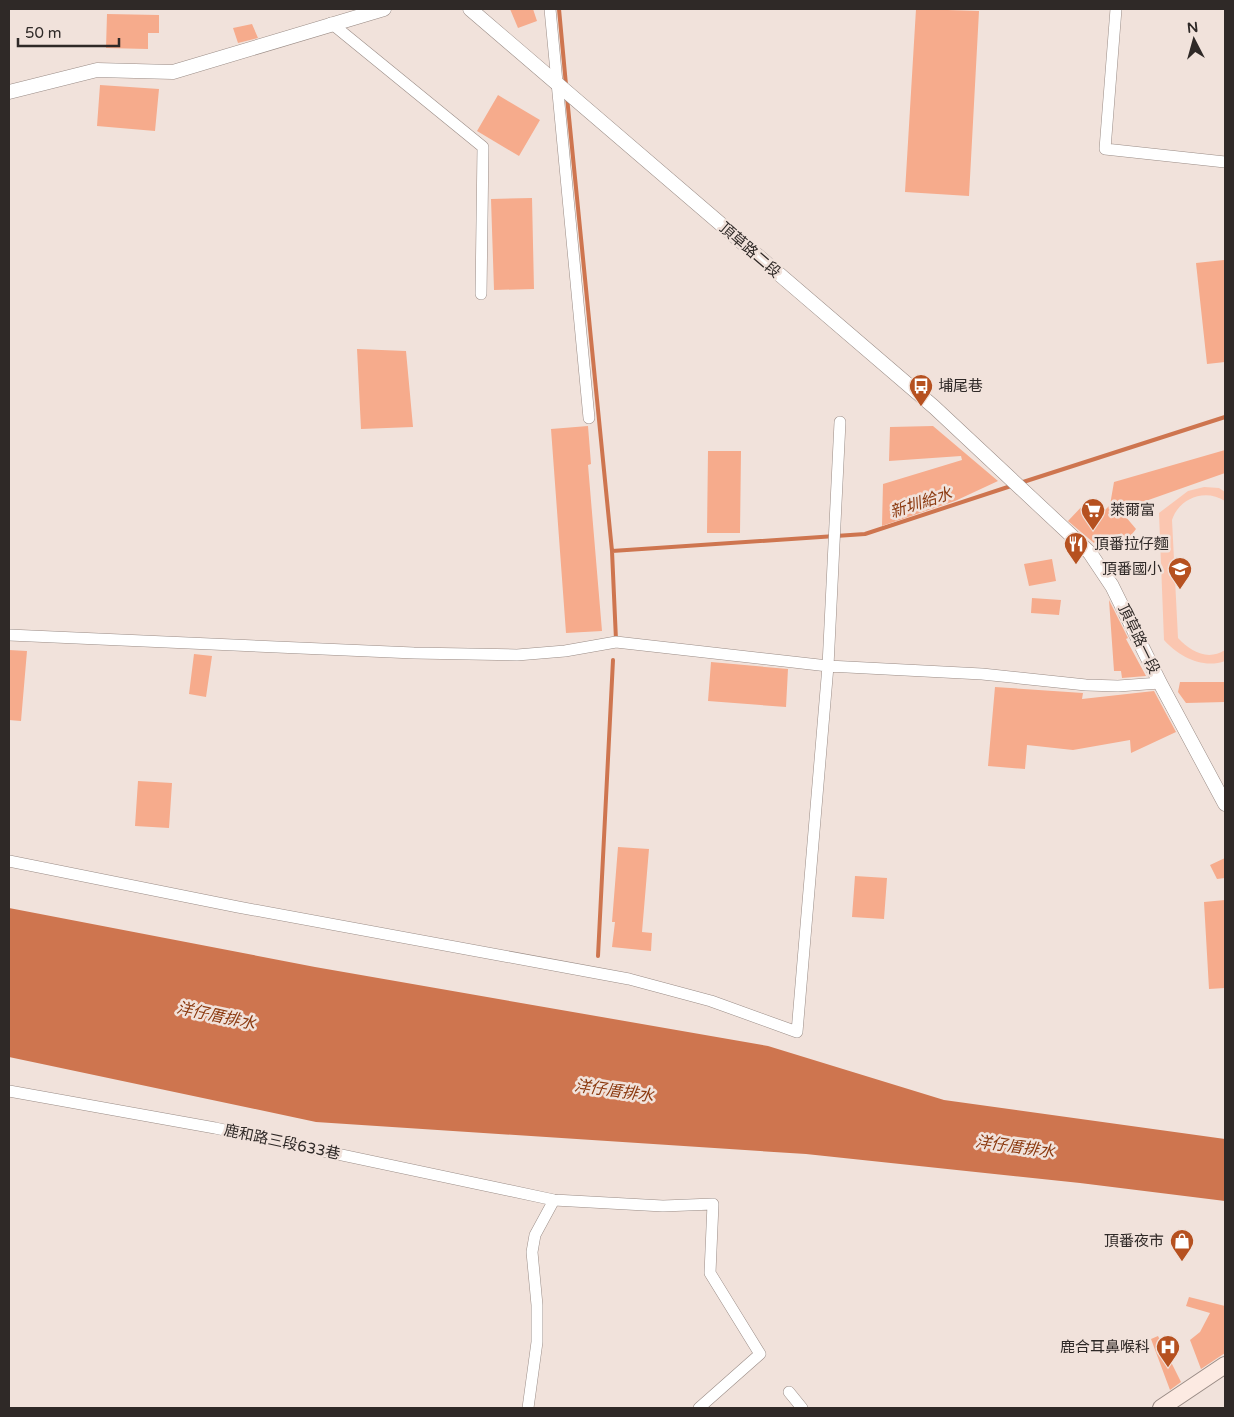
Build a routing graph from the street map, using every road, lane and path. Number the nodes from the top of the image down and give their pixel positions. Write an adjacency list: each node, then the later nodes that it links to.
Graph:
1 (384, 9): 5 (street)
2 (470, 9): 6 (street, 頂草路二段)
3 (550, 9): 6 (street)
4 (1116, 9): 8 (street)
5 (331, 23): 7 (street); 9 (street)
6 (557, 83): 10 (street); 12 (street, 頂草路二段)
7 (9, 92)
8 (1225, 162)
9 (481, 294)
10 (589, 418)
11 (840, 422): 14 (street)
12 (1027, 493): 15 (street, 頂草路一段)
13 (9, 635): 14 (street)
14 (828, 666): 15 (street); 17 (street)
15 (1160, 683): 16 (street, 頂草路一段)
16 (1225, 804)
17 (9, 861)
18 (9, 1091): 19 (street, 鹿和路三段633巷)
19 (554, 1200): 22 (street); 23 (street, 鹿和路三段633巷)
20 (1225, 1365): 25 (main road)
21 (789, 1392): 24 (street)
22 (528, 1408)
23 (699, 1408)
24 (802, 1408)
25 (1161, 1408)

